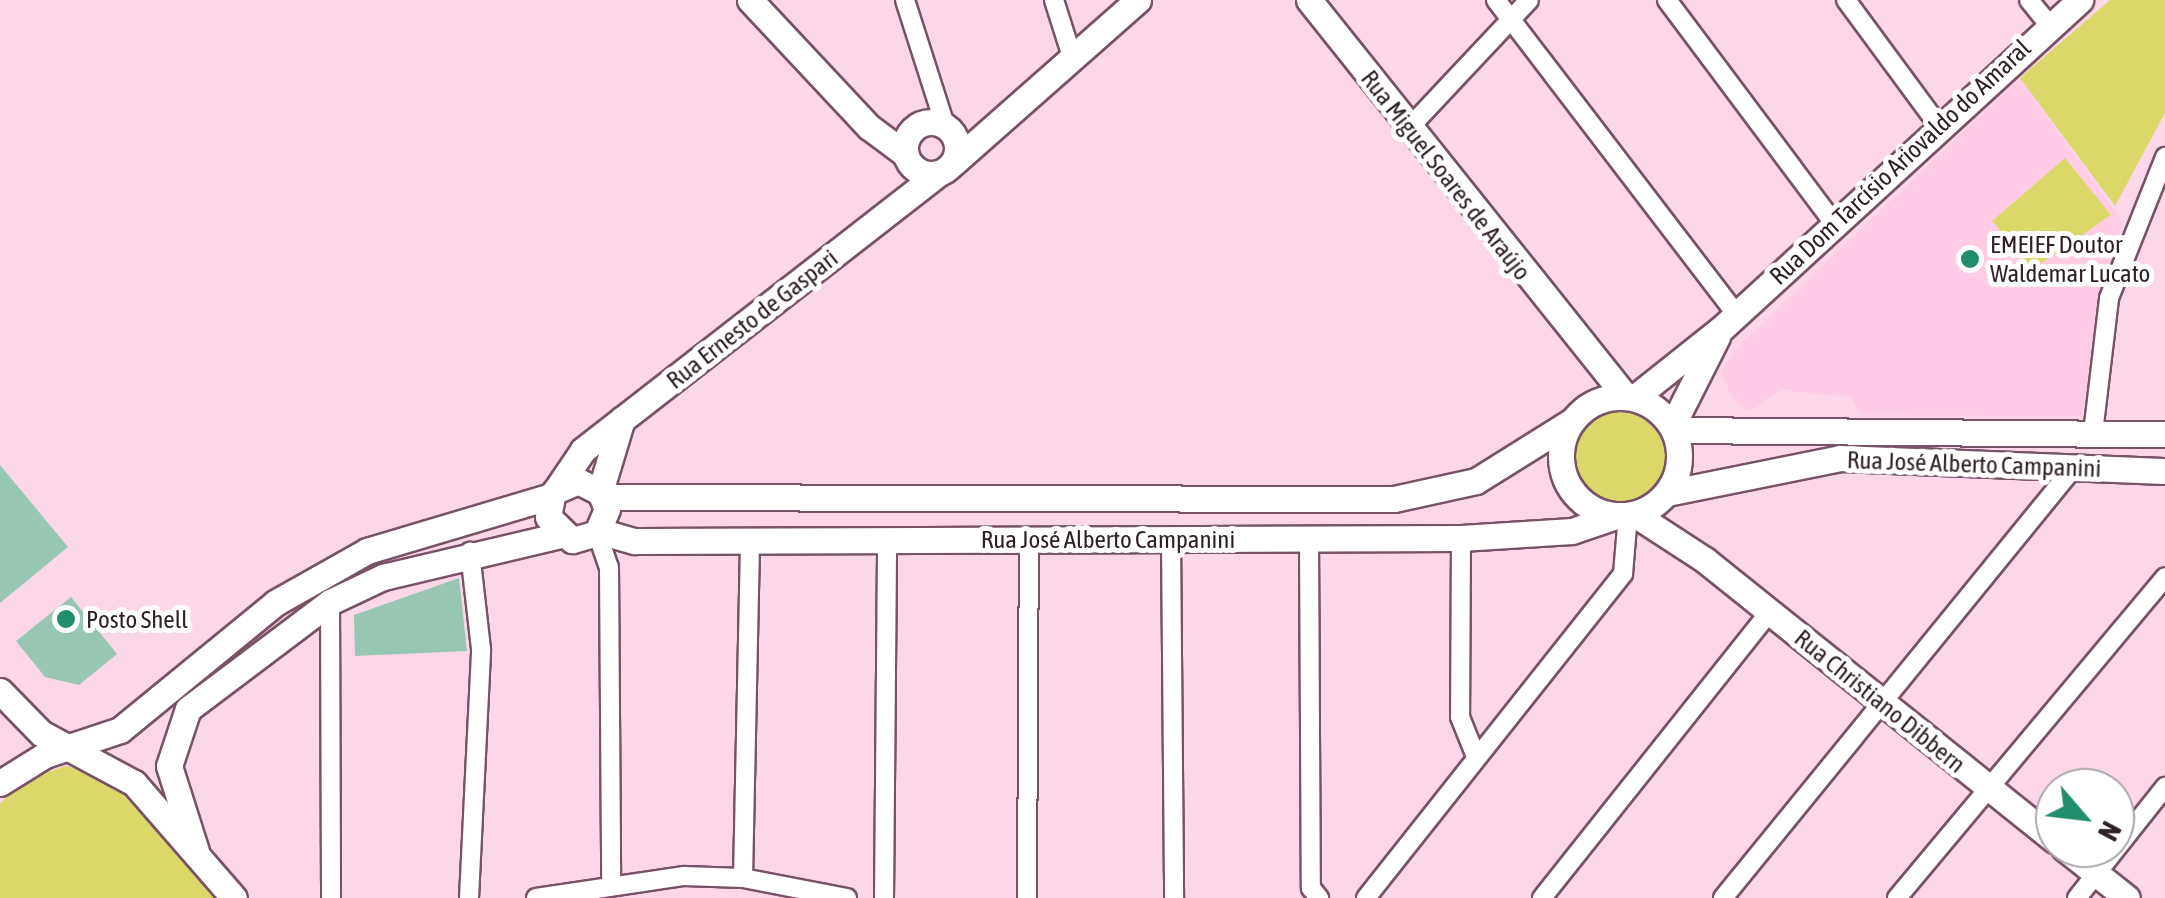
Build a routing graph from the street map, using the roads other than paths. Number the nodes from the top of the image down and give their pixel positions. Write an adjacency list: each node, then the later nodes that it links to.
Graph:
1 (750, 0): 12 (street)
2 (905, 0): 18 (street)
3 (1054, 0): 15 (street)
4 (1138, 0): 15 (street, Rua Ernesto de Gaspari)
5 (1308, 0): 19 (street, Rua Miguel Soares de Araújo)
6 (1496, 0): 13 (street)
7 (1528, 0): 13 (street)
8 (1668, 0): 24 (street)
9 (1846, 0): 17 (street)
10 (2029, 0): 14 (street)
11 (2080, 0): 14 (street, Rua Dom Tarcísio Ariovaldo do Amaral)
12 (766, 10): 20 (street)
13 (1510, 19): 19 (street); 25 (street)
14 (2049, 25): 17 (street, Rua Dom Tarcísio Ariovaldo do Amaral)
15 (1073, 60): 16 (street, Rua Ernesto de Gaspari)
16 (1006, 120): 18 (street, Rua Ernesto de Gaspari); 22 (street, Rua Ernesto de Gaspari)
17 (1938, 125): 24 (street, Rua Dom Tarcísio Ariovaldo do Amaral)
18 (944, 126): 20 (street, Rua Ernesto de Gaspari); 22 (street)
19 (1408, 128): 26 (street, Rua Miguel Soares de Araújo)
20 (907, 150): 22 (street); 23 (street, Rua Ernesto de Gaspari)
21 (2165, 157): 31 (street)
22 (945, 169): 23 (street, Rua Ernesto de Gaspari)
23 (881, 219): 29 (street, Rua Ernesto de Gaspari)
24 (1833, 222): 25 (street, Rua Dom Tarcísio Ariovaldo do Amaral)
25 (1729, 321): 27 (street, Rua Dom Tarcísio Ariovaldo do Amaral); 30 (street, Rua Dom Tarcísio Ariovaldo do Amaral)
26 (1582, 350): 27 (street, Rua Miguel Soares de Araújo); 28 (street)
27 (1630, 397): 28 (street); 30 (street)
28 (1576, 417): 36 (street, Rua José Alberto Campanini); 38 (street)
29 (622, 420): 35 (street, Rua Ernesto de Gaspari); 36 (street)
30 (1673, 428): 31 (street, Rua José Alberto Campanini); 37 (street)
31 (2093, 433): 32 (street, Rua José Alberto Campanini)
32 (2165, 434)
33 (2076, 466): 34 (street, Rua José Alberto Campanini); 37 (street, Rua José Alberto Campanini); 53 (street)
34 (2165, 470)
35 (554, 493): 36 (street); 40 (street); 54 (street)
36 (602, 494): 39 (street)
37 (1664, 497): 38 (street); 48 (street, Rua Christiano Dibbern)
38 (1626, 515): 41 (street, Rua José Alberto Campanini); 48 (street, Rua Christiano Dibbern); 55 (street)
39 (598, 532): 40 (street); 44 (street, Rua José Alberto Campanini); 64 (street)
40 (560, 535): 47 (street)
41 (1461, 538): 43 (street, Rua José Alberto Campanini); 55 (street)
42 (1170, 539): 43 (street, Rua José Alberto Campanini); 46 (street, Rua José Alberto Campanini); 72 (street)
43 (1310, 539): 73 (street)
44 (750, 540): 45 (street, Rua José Alberto Campanini); 63 (street)
45 (887, 540): 46 (street, Rua José Alberto Campanini); 70 (street)
46 (1029, 540): 71 (street)
47 (470, 552): 50 (street); 67 (street)
48 (1704, 560): 51 (street, Rua Christiano Dibbern)
49 (2165, 577): 57 (street)
50 (330, 602): 60 (street); 66 (street)
51 (1770, 612): 53 (street, Rua Christiano Dibbern); 75 (street)
52 (0, 691): 54 (street)
53 (1882, 702): 57 (street, Rua Christiano Dibbern); 76 (street)
54 (72, 749): 56 (street); 60 (street)
55 (1475, 754): 74 (street)
56 (0, 784)
57 (1987, 786): 59 (street, Rua Christiano Dibbern); 77 (street)
58 (2165, 787): 62 (street)
59 (2035, 824)
60 (196, 852): 65 (street)
61 (2089, 868): 62 (street)
62 (2096, 874): 78 (street); 79 (street)
63 (743, 878): 64 (street); 69 (street)
64 (610, 882): 68 (street)
65 (234, 898)
66 (331, 898)
67 (469, 898)
68 (536, 898)
69 (847, 898)
70 (884, 898)
71 (1027, 898)
72 (1174, 898)
73 (1319, 898)
74 (1366, 898)
75 (1542, 898)
76 (1723, 898)
77 (1897, 898)
78 (2077, 898)
79 (2127, 898)

